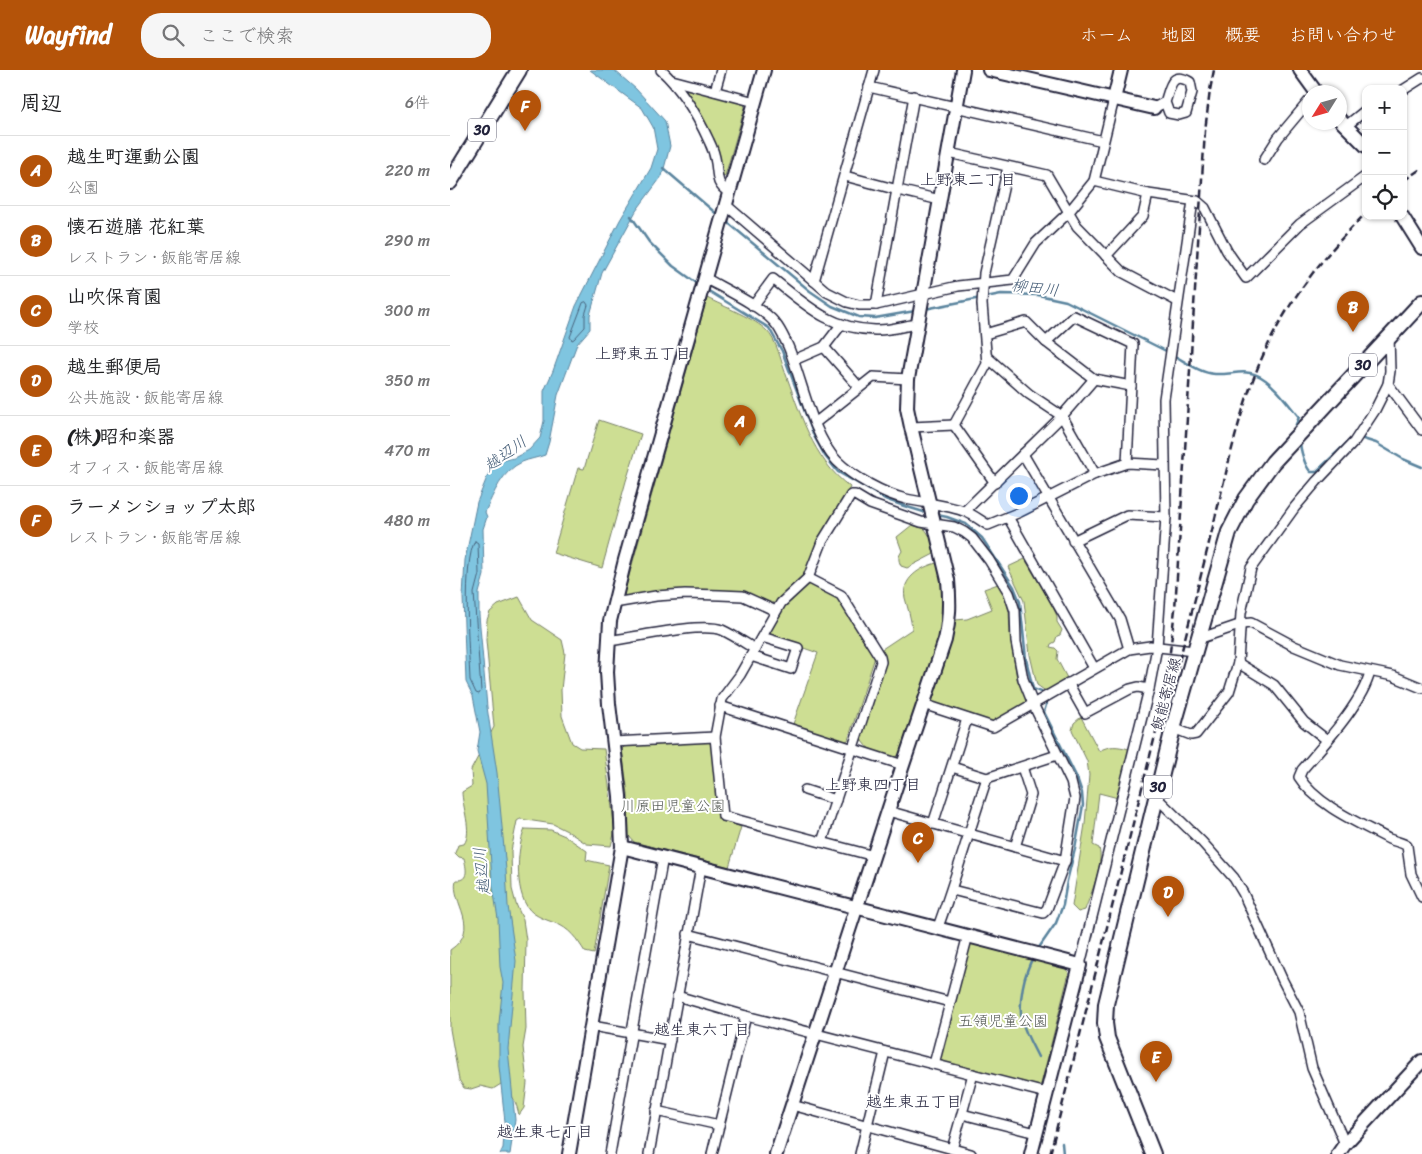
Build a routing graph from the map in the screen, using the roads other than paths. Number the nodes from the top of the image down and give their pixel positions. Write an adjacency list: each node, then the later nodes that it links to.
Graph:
1 (661, 70): 11 (street)
2 (721, 70): 15 (street)
3 (764, 70): 18 (street)
4 (874, 70): 13 (street)
5 (963, 70): 20 (street)
6 (989, 70): 17 (street)
7 (1122, 70): 17 (street)
8 (1300, 70): 12 (street)
9 (516, 74): 33 (main road, 30)
10 (1422, 78): 14 (street)
11 (672, 80): 15 (street); 38 (street)
12 (1311, 85)
13 (869, 87): 16 (street); 30 (street)
14 (1407, 87)
15 (715, 92): 18 (street)
16 (914, 96): 20 (street); 34 (street)
17 (1114, 99): 19 (street); 25 (street)
18 (755, 102): 38 (street)
19 (1159, 105): 19 (street)
20 (956, 106): 25 (street); 27 (street)
21 (1302, 110): 28 (street)
22 (1362, 112): 23 (street)
23 (1347, 120)
24 (1347, 126): 26 (street)
25 (1103, 141): 32 (street)
26 (1362, 142)
27 (948, 153): 29 (street); 36 (street)
28 (1264, 160)
29 (1008, 167): 39 (street); 45 (street)
30 (845, 176): 34 (street); 44 (street)
31 (1362, 179): 37 (street)
32 (1094, 181): 35 (street); 39 (street)
33 (450, 182)
34 (898, 190): 36 (street); 49 (street)
35 (1148, 194): 37 (street); 42 (street)
36 (940, 200): 46 (street)
37 (1193, 202): 47 (street)
38 (727, 203): 43 (street); 44 (street)
39 (1068, 213): 42 (street); 45 (street)
40 (1404, 220): 41 (street)
41 (1422, 248)
42 (1106, 256): 47 (street)
43 (704, 279): 50 (street); 81 (street)
44 (814, 281): 49 (street)
45 (984, 283): 46 (street); 53 (street)
46 (923, 297): 49 (street); 51 (street)
47 (1178, 301): 71 (street)
48 (1422, 302): 54 (main road, 飯能寄居線 / 30)
49 (876, 305)
50 (753, 306): 52 (street); 58 (street)
51 (918, 321): 52 (street); 60 (street)
52 (841, 325): 56 (street)
53 (985, 334): 55 (street); 57 (street)
54 (1389, 336): 61 (street); 86 (main road, 飯能寄居線 / 30)
55 (1046, 342): 59 (street); 62 (street)
56 (824, 347): 58 (street); 63 (street)
57 (987, 357): 64 (street); 66 (street)
58 (794, 360): 65 (street)
59 (1094, 378): 62 (street); 64 (street)
60 (908, 379): 63 (street); 67 (street)
61 (1388, 384): 68 (street); 83 (street)
62 (1132, 386): 70 (street)
63 (859, 387): 65 (street)
64 (1062, 416): 69 (street); 72 (street)
65 (816, 423): 76 (street)
66 (954, 425): 67 (street); 73 (street)
67 (911, 427): 76 (street)
68 (1422, 430)
69 (1024, 454): 73 (street); 74 (street)
70 (1127, 463): 71 (street); 72 (street)
71 (1164, 465): 78 (street)
72 (1095, 474): 74 (street)
73 (994, 483): 75 (street)
74 (1048, 498): 77 (street); 79 (street)
75 (965, 511): 76 (street); 77 (street)
76 (931, 513): 80 (street); 96 (street); 97 (street)
77 (1008, 517): 91 (street)
78 (1166, 517): 79 (street); 87 (street)
79 (1073, 541): 88 (street)
80 (808, 578): 82 (street); 104 (street)
81 (614, 603): 82 (street); 85 (street)
82 (776, 611): 84 (street)
83 (1242, 624): 86 (street); 90 (street); 92 (street)
84 (762, 637): 89 (street); 89 (street)
85 (608, 641): 89 (street); 103 (street)
86 (1196, 645): 87 (street); 100 (main road, 飯能寄居線 / 30)
87 (1157, 647): 88 (street); 95 (street)
88 (1129, 649): 91 (street)
89 (753, 653): 98 (street)
90 (1238, 663): 100 (street); 102 (street)
91 (1094, 668): 93 (street)
92 (1370, 672): 94 (street); 102 (street)
93 (1068, 683): 95 (street); 96 (street)
94 (1422, 688)
95 (1149, 689): 129 (street)
96 (1036, 702): 99 (street); 105 (street)
97 (923, 704): 99 (street); 106 (street)
98 (720, 706): 101 (street); 104 (street)
99 (967, 719): 107 (street)
100 (1173, 728): 111 (main road, 飯能寄居線 / 30)
101 (715, 736): 103 (street); 116 (street)
102 (1327, 740): 124 (street)
103 (613, 742): 117 (street)
104 (852, 749): 106 (street); 112 (street)
105 (1057, 755): 108 (street); 121 (street)
106 (903, 765): 113 (street)
107 (952, 767): 109 (street); 114 (street)
108 (1022, 767): 109 (street); 118 (street)
109 (987, 778): 115 (street)
110 (806, 790): 112 (street)
111 (1156, 797): 150 (street); 160 (main road, 飯能寄居線 / 30)
112 (836, 800): 116 (street)
113 (888, 811): 114 (street); 119 (street)
114 (933, 824): 115 (street)
115 (968, 834): 118 (street); 123 (street)
116 (822, 842): 119 (street)
117 (622, 847): 120 (street); 134 (street)
118 (1015, 847): 121 (street)
119 (874, 856): 125 (street)
120 (664, 857): 122 (street); 135 (street)
121 (1065, 861): 123 (street)
122 (701, 867): 125 (street); 127 (street)
123 (952, 890): 126 (street)
124 (1422, 897)
125 (857, 907): 126 (street); 130 (street)
126 (938, 927): 128 (street)
127 (688, 934): 130 (street); 131 (street)
128 (968, 935): 129 (street); 132 (street)
129 (1080, 965): 142 (street)
130 (836, 973): 132 (street); 136 (street)
131 (677, 996): 133 (street); 137 (street)
132 (950, 1002): 140 (street)
133 (746, 1016): 136 (street); 146 (street)
134 (592, 1026): 135 (street); 152 (street)
135 (632, 1033): 137 (street); 153 (street)
136 (815, 1034): 138 (street); 143 (street)
137 (670, 1040): 144 (street)
138 (886, 1052): 140 (street); 147 (street)
139 (1422, 1061): 150 (street)
140 (934, 1064): 141 (street)
141 (973, 1074): 142 (street); 145 (street)
142 (1046, 1093): 148 (street)
143 (792, 1106): 147 (street); 156 (street)
144 (656, 1111): 146 (street); 151 (street)
145 (962, 1114): 148 (street); 149 (street)
146 (719, 1125): 155 (street)
147 (867, 1126): 149 (street); 157 (street)
148 (1036, 1133): 159 (street)
149 (952, 1148): 158 (street)
150 (1342, 1150)
151 (649, 1153): 154 (street)
152 (569, 1154)
153 (610, 1154)
154 (659, 1154)
155 (712, 1154)
156 (776, 1154)
157 (860, 1154)
158 (971, 1154)
159 (1031, 1154)
160 (1153, 1154)

